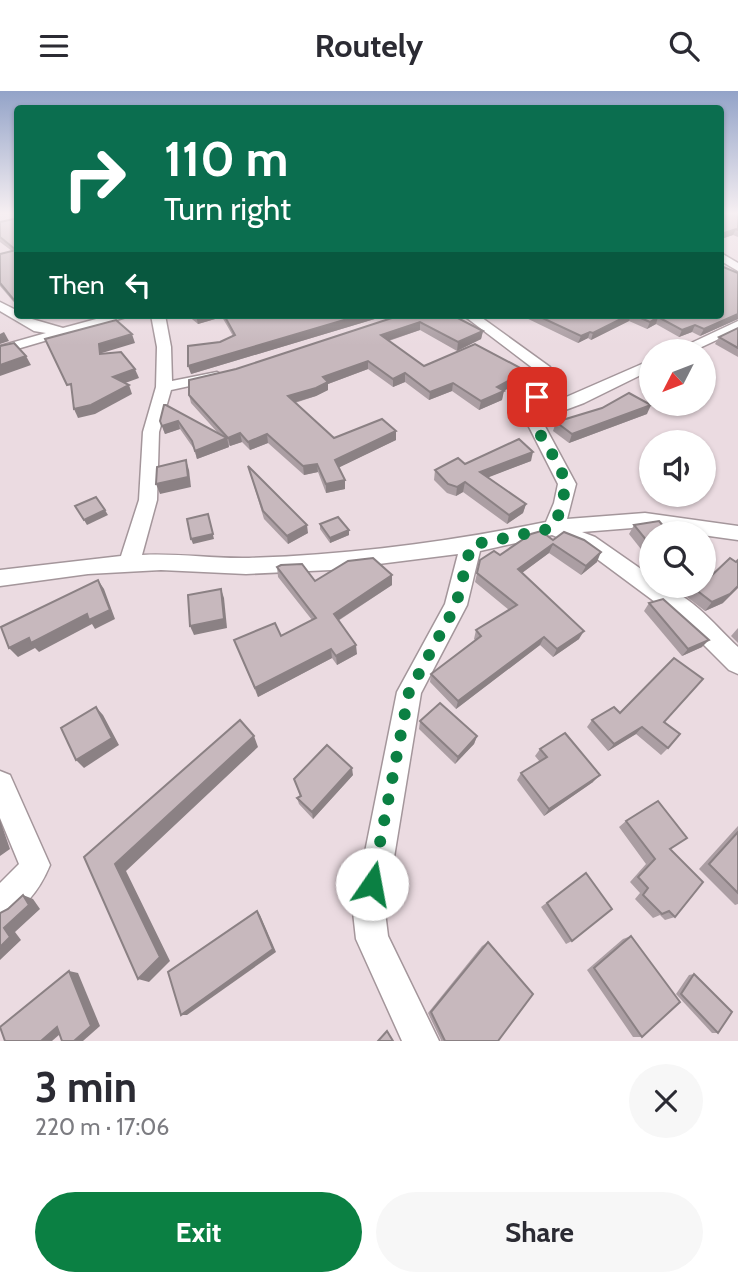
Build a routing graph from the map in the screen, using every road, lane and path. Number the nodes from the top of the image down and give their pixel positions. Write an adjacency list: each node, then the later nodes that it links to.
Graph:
1 (22, 319): 6 (street)
2 (111, 319): 6 (street)
3 (159, 319): 11 (street)
4 (475, 319): 12 (street)
5 (738, 325): 7 (street)
6 (69, 330): 8 (street)
7 (707, 339)
8 (0, 350)
9 (639, 370): 12 (street)
10 (232, 372): 11 (street)
11 (164, 387): 16 (street)
12 (532, 417): 13 (street)
13 (553, 528): 14 (street); 15 (street); 18 (street)
14 (738, 534)
15 (471, 545): 16 (street); 21 (street)
16 (129, 565): 17 (street)
17 (0, 578)
18 (738, 663)
19 (0, 785): 20 (street)
20 (0, 904)
21 (421, 1041)

